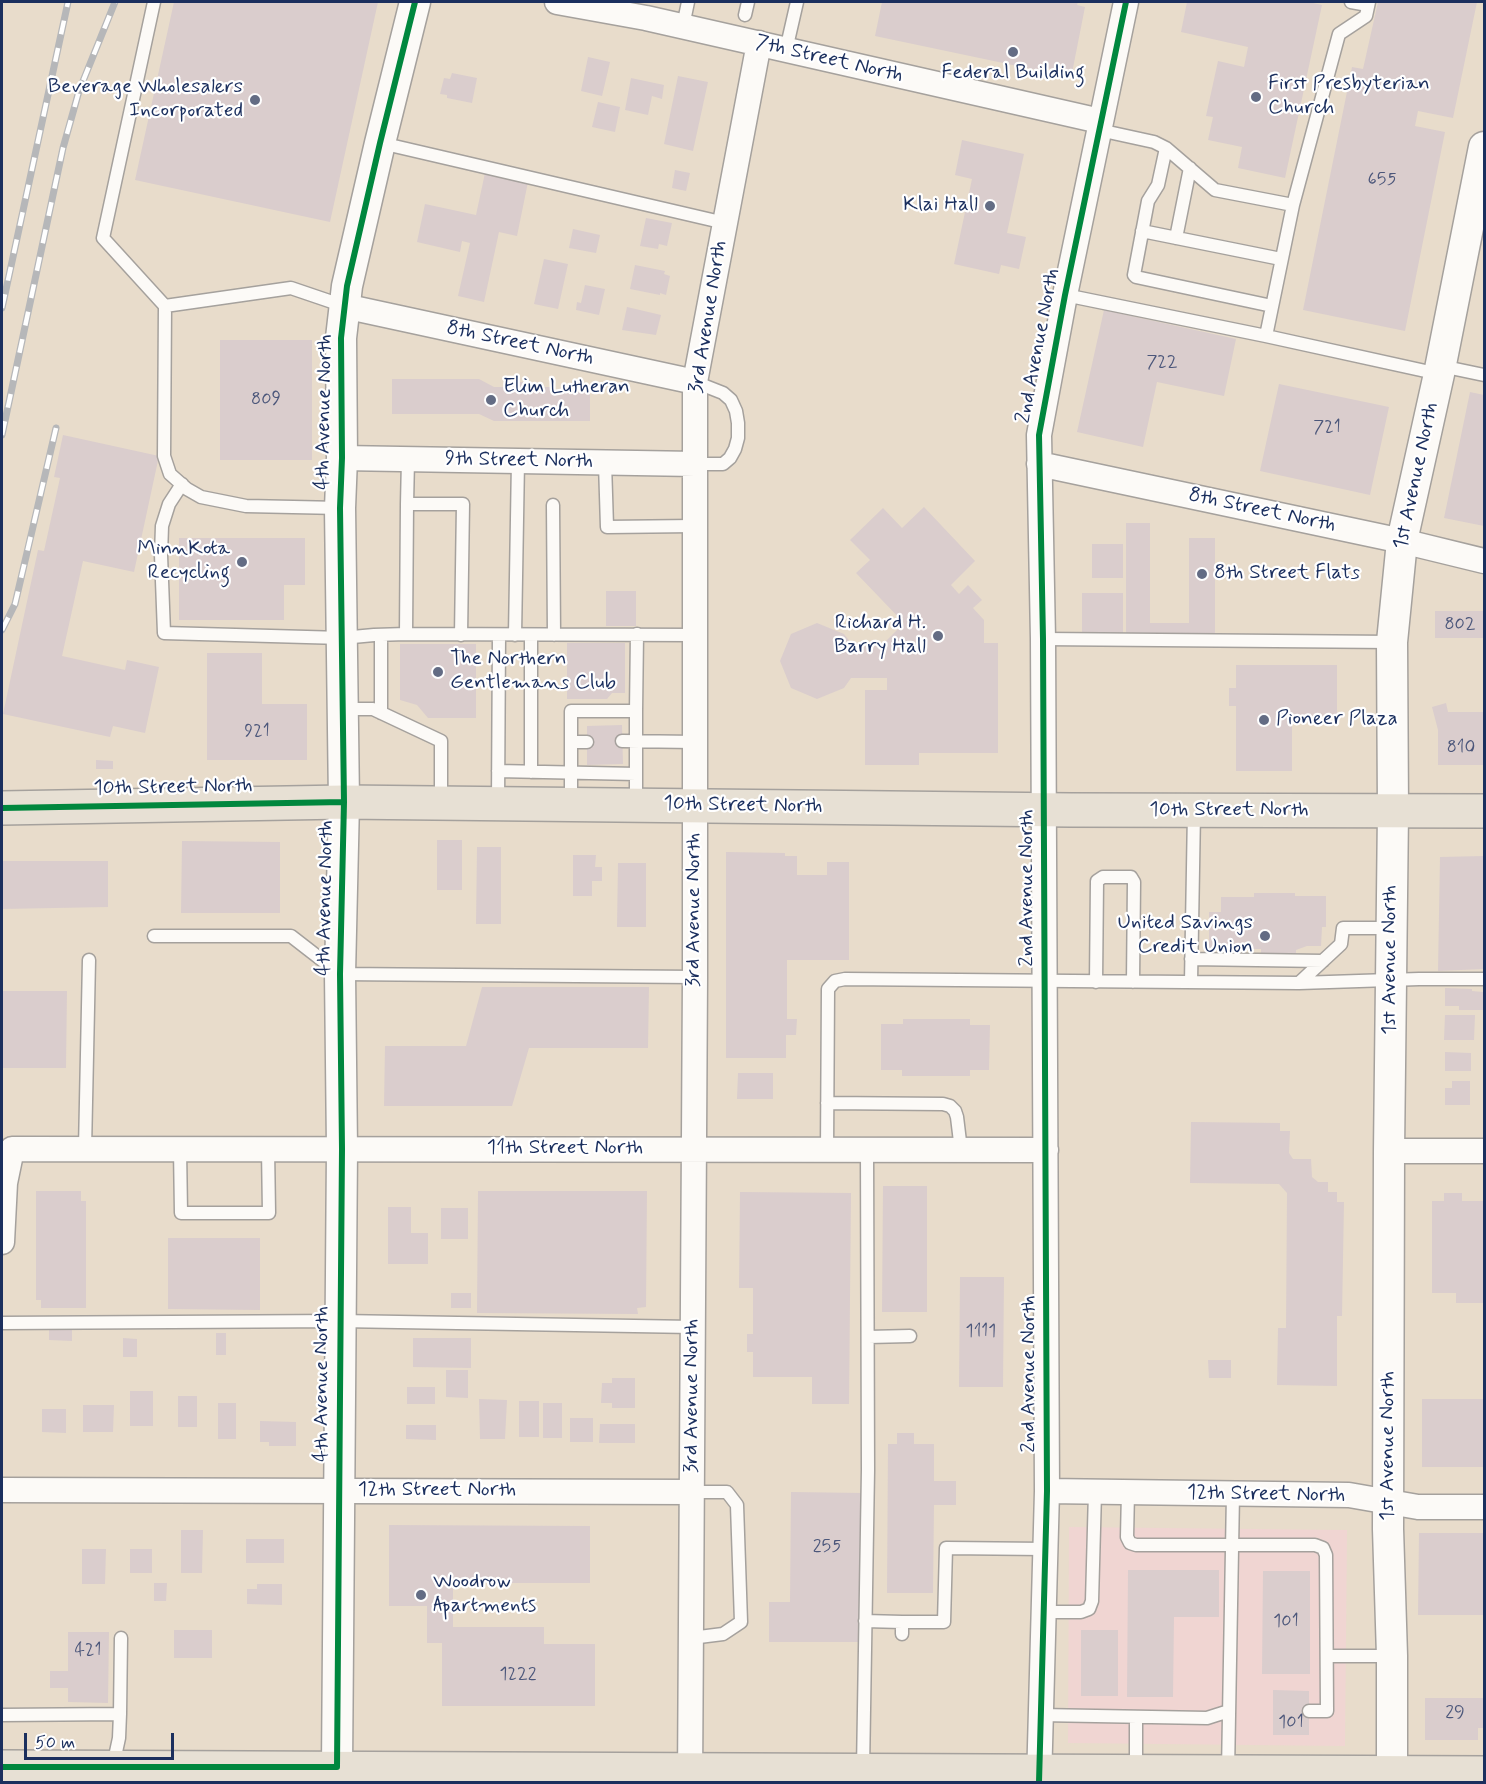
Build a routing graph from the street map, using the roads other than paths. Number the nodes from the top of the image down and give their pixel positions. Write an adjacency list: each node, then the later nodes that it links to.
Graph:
1 (154, 2): 27 (lane)
2 (415, 2): 16 (street, 4th Avenue North)
3 (568, 2): 10 (street, 7th Street North)
4 (688, 2): 12 (lane)
5 (748, 2): 11 (lane)
6 (797, 2): 14 (lane)
7 (1126, 2): 15 (street, 2nd Avenue North)
8 (1351, 2): 9 (lane)
9 (1369, 3): 21 (lane)
10 (635, 8): 12 (street, 7th Street North)
11 (746, 15)
12 (683, 26): 13 (street, 7th Street North)
13 (759, 44): 14 (street, 7th Street North); 22 (street, 3rd Avenue North)
14 (786, 50): 15 (street, 7th Street North)
15 (1100, 126): 18 (lane); 26 (street, 2nd Avenue North)
16 (380, 143): 22 (lane); 28 (street, 4th Avenue North)
17 (1485, 147): 20 (street, 1st Avenue North)
18 (1166, 148): 19 (lane); 23 (lane)
19 (1190, 168): 21 (lane); 24 (lane)
20 (1479, 200): 31 (street, 1st Avenue North)
21 (1293, 205): 25 (lane)
22 (725, 223): 33 (street, 3rd Avenue North)
23 (1142, 231): 24 (lane); 29 (lane)
24 (1176, 238): 25 (lane)
25 (1281, 259): 29 (lane)
26 (1065, 295): 30 (lane); 39 (street, 2nd Avenue North)
27 (165, 306): 28 (lane); 40 (lane)
28 (344, 306): 33 (street, 8th Street North); 34 (street, 4th Avenue North)
29 (1272, 306): 30 (lane)
30 (1266, 336): 31 (lane)
31 (1439, 370): 32 (lane); 45 (street, 1st Avenue North)
32 (1485, 375)
33 (695, 382): 38 (street, 3rd Avenue North); 38 (lane)
34 (342, 458): 35 (street, 9th Street North); 43 (street, 4th Avenue North)
35 (408, 459): 36 (street, 9th Street North); 41 (lane)
36 (518, 461): 37 (street, 9th Street North); 52 (lane)
37 (605, 463): 38 (street, 9th Street North); 44 (lane)
38 (695, 464): 44 (street, 3rd Avenue North)
39 (1039, 464): 45 (street, 8th Street North); 57 (street, 2nd Avenue North)
40 (182, 484): 43 (lane); 56 (lane)
41 (407, 504): 48 (lane); 49 (lane)
42 (553, 505): 54 (lane)
43 (340, 508): 56 (street, 4th Avenue North)
44 (694, 526): 55 (street, 3rd Avenue North)
45 (1402, 541): 46 (street, 8th Street North); 58 (street, 1st Avenue North)
46 (1485, 561)
47 (381, 634): 48 (lane); 56 (lane); 61 (lane)
48 (406, 634): 49 (lane)
49 (462, 634): 50 (lane)
50 (499, 634): 52 (lane); 67 (lane)
51 (637, 634): 54 (lane); 55 (lane); 60 (lane)
52 (515, 635): 53 (lane)
53 (531, 635): 54 (lane); 68 (lane)
54 (554, 635)
55 (695, 635): 66 (street, 3rd Avenue North)
56 (342, 638): 59 (street, 4th Avenue North)
57 (1043, 639): 58 (lane); 76 (street, 2nd Avenue North)
58 (1392, 642): 78 (street, 1st Avenue North)
59 (343, 709): 61 (lane); 71 (street, 4th Avenue North)
60 (636, 711): 63 (lane); 64 (lane)
61 (381, 713): 72 (lane)
62 (622, 741): 63 (lane)
63 (637, 741): 66 (lane); 70 (lane)
64 (571, 742): 65 (lane); 69 (lane)
65 (587, 742)
66 (695, 742): 74 (street, 3rd Avenue North)
67 (498, 771): 68 (lane); 73 (lane)
68 (531, 772): 69 (lane)
69 (571, 788): 70 (main road, 10th Street North); 73 (main road, 10th Street North)
70 (636, 789): 74 (main road, 10th Street North)
71 (344, 802): 72 (main road, 10th Street North); 75 (main road, 10th Street North); 85 (street, 4th Avenue North)
72 (441, 803): 73 (main road, 10th Street North)
73 (498, 803)
74 (695, 805): 76 (main road, 10th Street North); 86 (street, 3rd Avenue North)
75 (2, 808)
76 (1044, 810): 77 (main road, 10th Street North); 89 (street, 2nd Avenue North)
77 (1194, 810): 78 (main road, 10th Street North); 82 (lane)
78 (1393, 811): 79 (main road, 10th Street North); 80 (street, 1st Avenue North)
79 (1485, 811)
80 (1391, 928): 84 (lane); 88 (street, 1st Avenue North)
81 (154, 936): 85 (lane)
82 (1191, 959): 84 (lane); 92 (lane)
83 (88, 960): 95 (lane)
84 (1323, 961): 93 (lane)
85 (340, 974): 86 (lane); 98 (street, 4th Avenue North)
86 (695, 977): 99 (street, 3rd Avenue North)
87 (1485, 979): 88 (lane)
88 (1391, 980): 93 (lane); 104 (street, 1st Avenue North)
89 (1045, 982): 90 (lane); 94 (lane); 103 (street, 2nd Avenue North)
90 (1096, 982): 91 (lane); 91 (lane)
91 (1134, 982): 92 (lane)
92 (1191, 982): 93 (lane)
93 (1299, 983)
94 (827, 1103): 100 (lane); 102 (lane)
95 (85, 1149): 96 (street, 11th Street North); 106 (street, 11th Street North)
96 (180, 1149): 97 (street, 11th Street North); 97 (lane)
97 (268, 1149): 98 (street, 11th Street North)
98 (342, 1149): 99 (street, 11th Street North); 107 (street, 4th Avenue North)
99 (694, 1149): 100 (street, 11th Street North); 109 (street, 3rd Avenue North)
100 (827, 1150): 101 (street, 11th Street North)
101 (867, 1150): 102 (street, 11th Street North); 111 (lane)
102 (961, 1150): 103 (street, 11th Street North)
103 (1046, 1150): 114 (street, 2nd Avenue North)
104 (1389, 1151): 105 (street); 119 (street, 1st Avenue North)
105 (1485, 1151)
106 (2, 1242)
107 (340, 1321): 108 (lane); 109 (lane); 113 (street, 4th Avenue North)
108 (2, 1323)
109 (693, 1327): 115 (street, 3rd Avenue North)
110 (910, 1336): 111 (lane)
111 (868, 1337): 124 (lane)
112 (2, 1490): 113 (street, 12th Street North)
113 (339, 1490): 115 (street, 12th Street North); 139 (street, 4th Avenue North)
114 (1047, 1491): 116 (street, 12th Street North); 122 (street, 2nd Avenue North)
115 (692, 1492): 126 (street, 3rd Avenue North); 126 (lane)
116 (1095, 1492): 117 (street, 12th Street North); 123 (lane)
117 (1128, 1492): 118 (street, 12th Street North); 121 (lane)
118 (1233, 1494): 119 (street, 12th Street North); 121 (lane)
119 (1388, 1501): 120 (street, 12th Street North); 128 (street, 1st Avenue North)
120 (1485, 1507)
121 (1233, 1545): 127 (lane); 129 (lane)
122 (1045, 1549): 123 (street, 2nd Avenue North); 124 (lane)
123 (1044, 1612): 133 (street, 2nd Avenue North)
124 (865, 1621): 142 (lane)
125 (121, 1638): 132 (lane)
126 (691, 1638): 141 (street, 3rd Avenue North)
127 (1328, 1656): 128 (lane); 130 (lane)
128 (1392, 1656): 145 (street, 1st Avenue North)
129 (1230, 1711): 134 (lane); 143 (lane)
130 (1310, 1711)
131 (2, 1714): 132 (lane)
132 (120, 1714): 136 (lane)
133 (1041, 1716): 134 (lane); 144 (street, 2nd Avenue North)
134 (1137, 1717): 137 (lane)
135 (2, 1767): 136 (main road)
136 (113, 1767): 139 (main road)
137 (1136, 1771): 143 (main road); 144 (main road)
138 (1485, 1773): 146 (main road)
139 (337, 1775): 140 (main road)
140 (512, 1775): 141 (main road)
141 (691, 1776): 142 (main road)
142 (863, 1776): 144 (main road)
143 (1213, 1776): 145 (main road)
144 (1039, 1777)
145 (1392, 1777): 146 (main road)
146 (1442, 1777)

